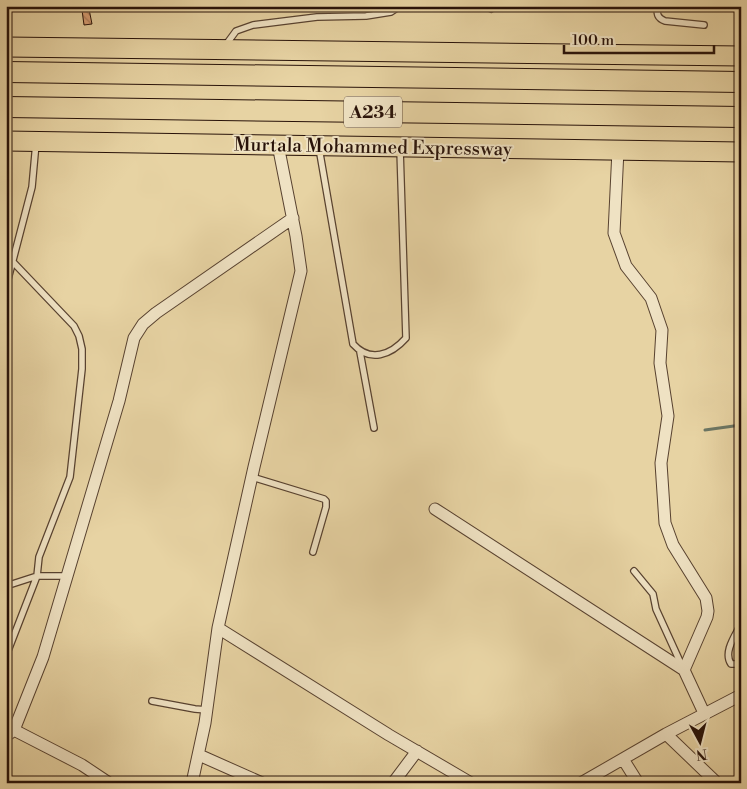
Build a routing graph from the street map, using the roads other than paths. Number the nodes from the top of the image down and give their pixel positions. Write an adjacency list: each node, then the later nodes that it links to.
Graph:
1 (242, 6): 2 (lane)
2 (260, 6)
3 (400, 6): 7 (lane)
4 (657, 6): 5 (lane)
5 (704, 25)
6 (6, 47): 7 (highway)
7 (223, 50): 8 (highway)
8 (741, 56)
9 (6, 72): 10 (highway, A234)
10 (741, 82)
11 (6, 106): 12 (highway, Murtala Mohammed Expressway / A234)
12 (741, 117)
13 (6, 141): 14 (highway, Murtala Mohammed Expressway)
14 (36, 141): 15 (highway, Murtala Mohammed Expressway); 21 (lane)
15 (278, 145): 16 (highway, Murtala Mohammed Expressway); 20 (street)
16 (318, 146): 17 (highway, Murtala Mohammed Expressway); 23 (lane)
17 (400, 147): 18 (highway, Murtala Mohammed Expressway); 23 (lane)
18 (618, 150): 19 (highway, Murtala Mohammed Expressway); 38 (street)
19 (741, 152)
20 (293, 218): 25 (street); 30 (street)
21 (13, 262): 22 (lane); 29 (lane)
22 (6, 287)
23 (360, 352): 24 (lane)
24 (374, 428)
25 (252, 477): 27 (lane); 33 (street)
26 (435, 508): 38 (street)
27 (313, 552)
28 (634, 571): 38 (lane)
29 (37, 576): 30 (lane); 31 (lane); 36 (lane)
30 (67, 576): 43 (street)
31 (6, 586)
32 (741, 624): 35 (lane)
33 (218, 628): 41 (street); 45 (street)
34 (741, 637): 35 (lane)
35 (734, 639): 37 (lane)
36 (6, 656)
37 (741, 664)
38 (684, 670): 42 (street)
39 (741, 694): 42 (street)
40 (152, 701): 41 (lane)
41 (207, 710): 46 (street)
42 (704, 713): 44 (street)
43 (10, 733): 48 (street)
44 (666, 734): 47 (street); 55 (street)
45 (417, 751): 51 (street); 52 (street)
46 (199, 755): 49 (street); 50 (street)
47 (623, 759): 53 (street); 54 (street)
48 (109, 783)
49 (192, 783)
50 (262, 783)
51 (393, 783)
52 (471, 783)
53 (581, 783)
54 (638, 783)
55 (717, 783)

